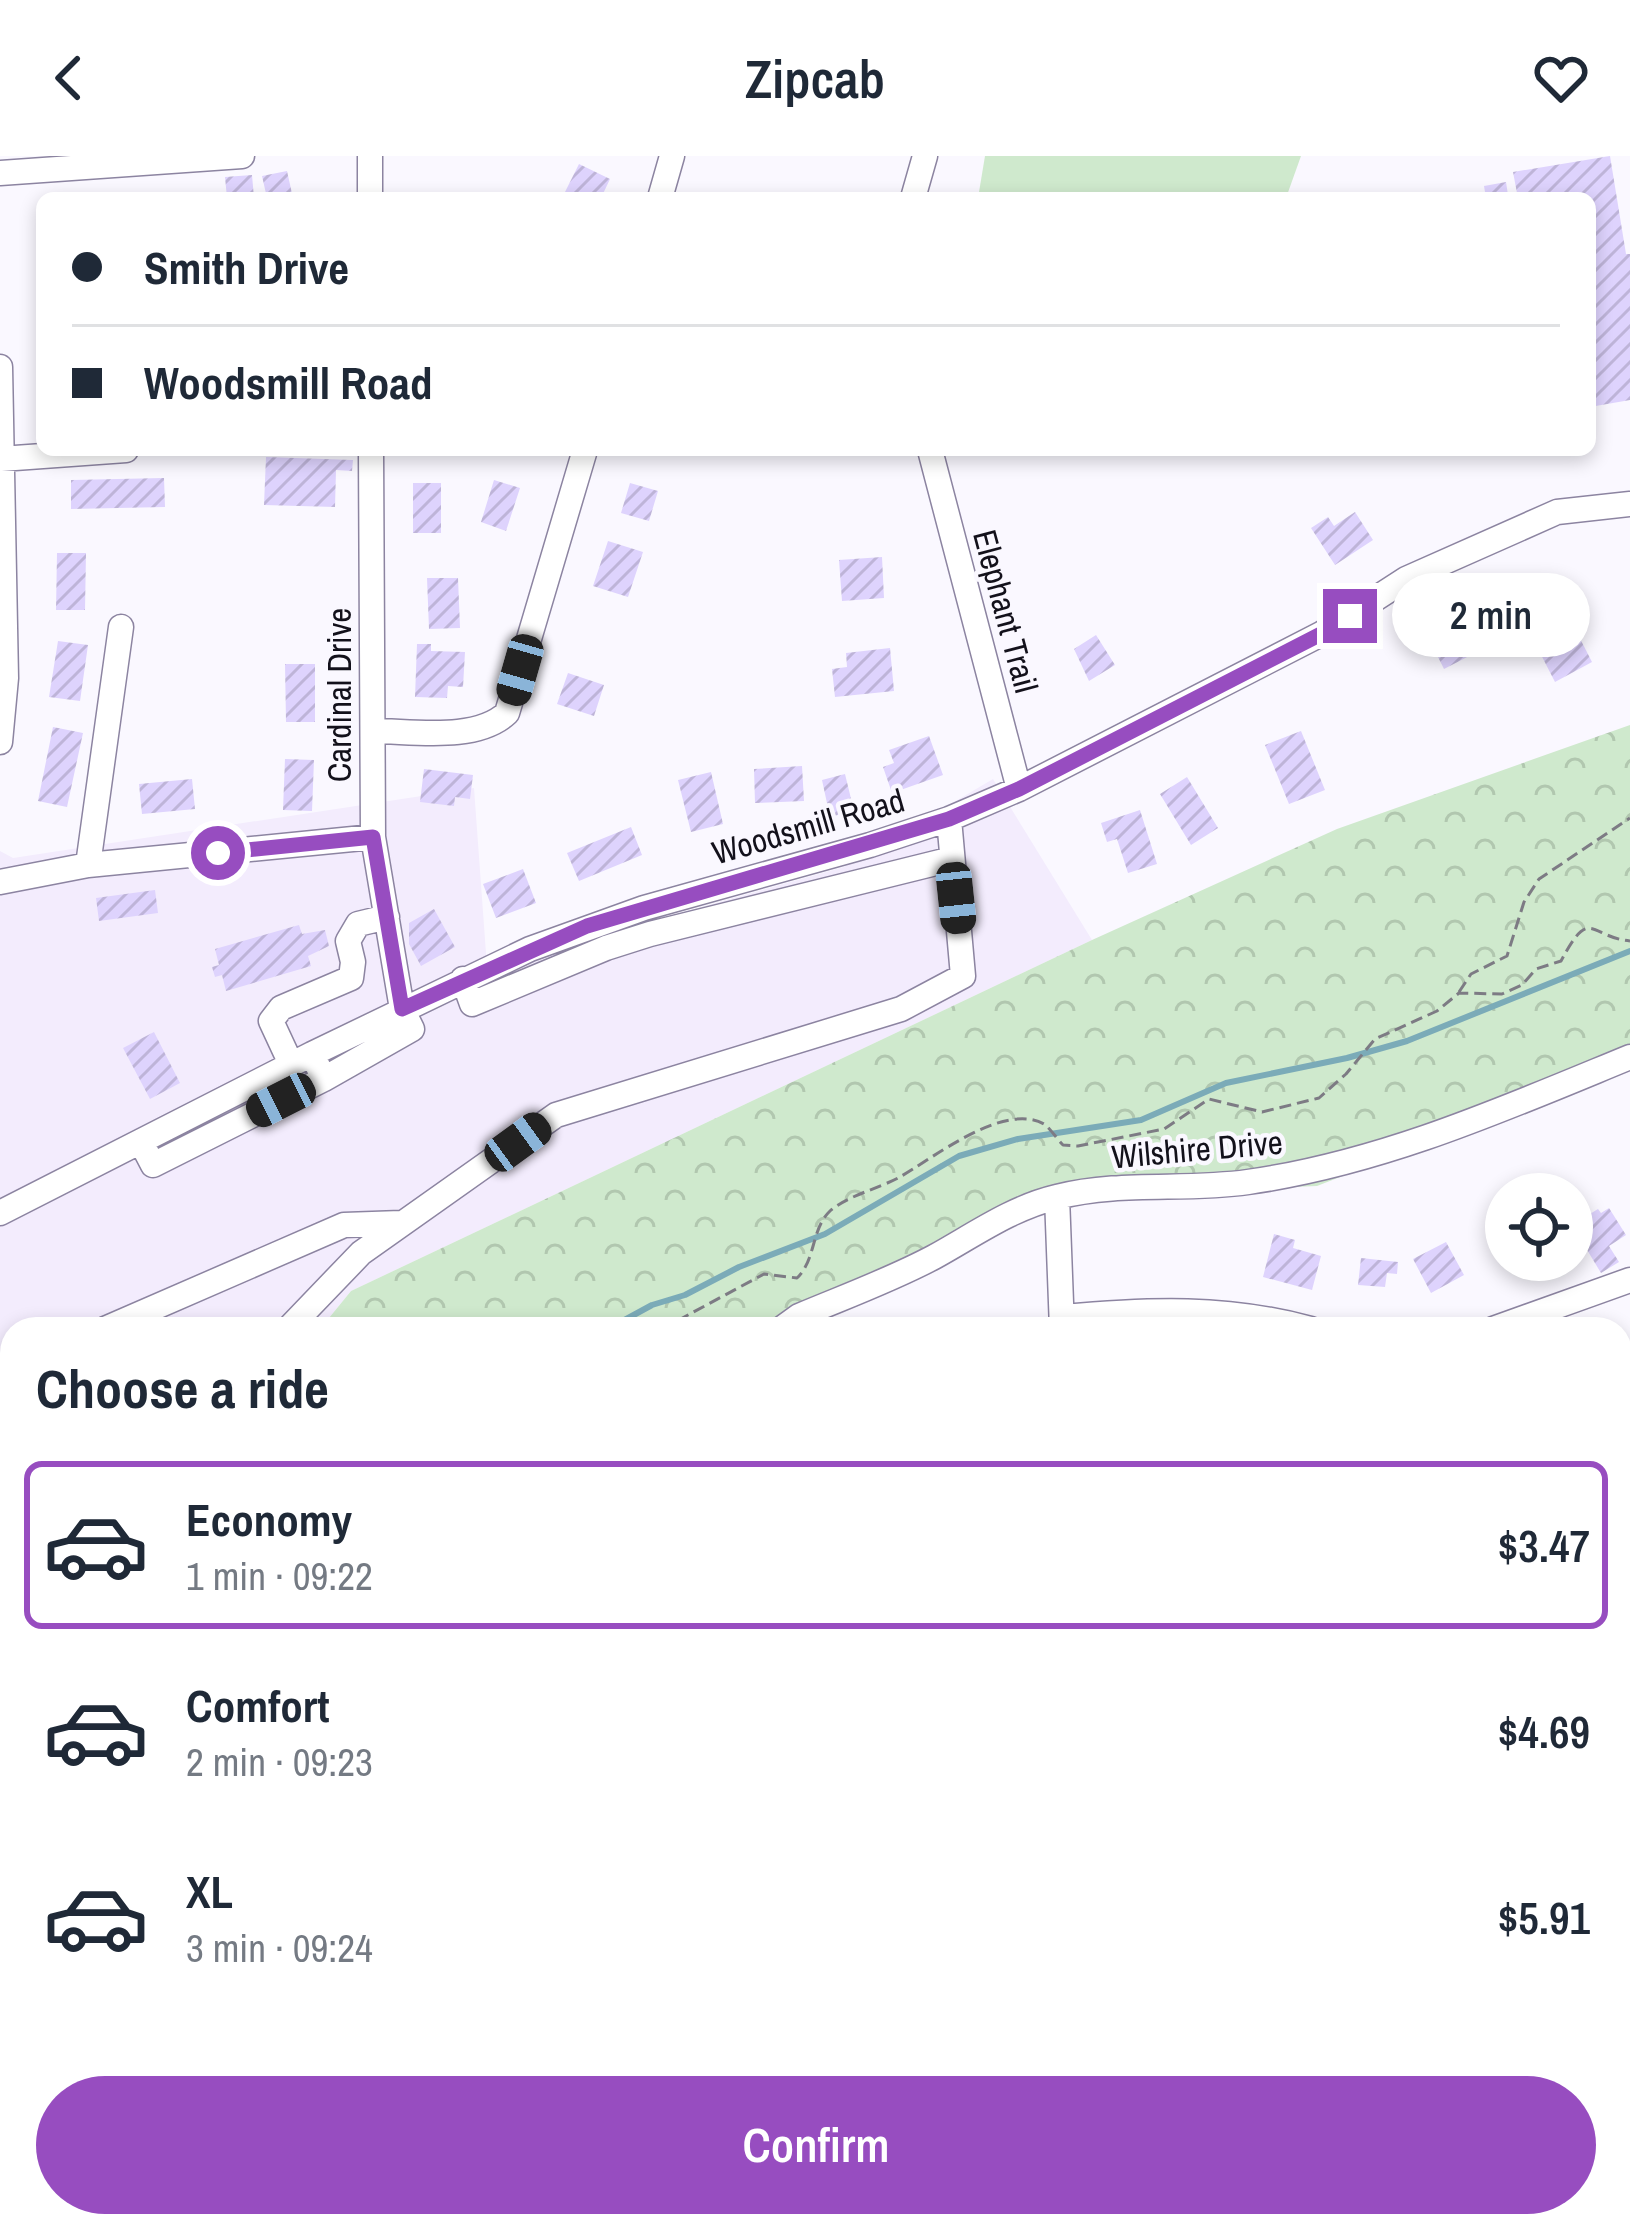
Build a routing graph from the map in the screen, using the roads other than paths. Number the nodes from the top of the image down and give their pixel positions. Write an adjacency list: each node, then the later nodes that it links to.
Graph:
1 (242, 156): 5 (street)
2 (370, 156): 6 (street)
3 (672, 156): 7 (street)
4 (926, 156): 8 (street)
5 (0, 173)
6 (370, 192)
7 (662, 192)
8 (915, 192)
9 (0, 367): 14 (street)
10 (36, 456): 14 (street)
11 (371, 456): 17 (street, Cardinal Drive)
12 (583, 456): 17 (street)
13 (932, 456): 19 (street, Elephant Trail)
14 (1, 458): 18 (street)
15 (1630, 503): 19 (street, Woodsmill Road)
16 (121, 627): 23 (street)
17 (373, 731): 21 (street, Cardinal Drive)
18 (0, 742)
19 (1019, 789): 20 (street, Woodsmill Road)
20 (949, 819): 22 (street); 25 (street, Woodsmill Road)
21 (373, 837): 23 (street); 26 (street, Cardinal Drive)
22 (952, 859): 27 (street); 36 (street)
23 (88, 865): 24 (street)
24 (0, 882)
25 (644, 908): 27 (street); 28 (street, Woodsmill Road)
26 (387, 917): 29 (street, Cardinal Drive); 31 (street)
27 (650, 934): 28 (street)
28 (463, 979): 29 (street, Woodsmill Road)
29 (402, 1009): 31 (street, Woodsmill Road); 32 (street)
30 (1630, 1057): 34 (street, Wilshire Drive)
31 (301, 1059): 32 (street); 33 (street, Woodsmill Road)
32 (324, 1079): 33 (street)
33 (140, 1142): 35 (street, Woodsmill Road)
34 (1057, 1197): 40 (street, Wilshire Drive); 41 (street)
35 (0, 1213)
36 (403, 1223): 38 (street); 39 (street)
37 (1630, 1280): 44 (street)
38 (133, 1317)
39 (300, 1317)
40 (798, 1317)
41 (1062, 1317)
42 (1094, 1317): 43 (street)
43 (1254, 1317)
44 (1527, 1317)

